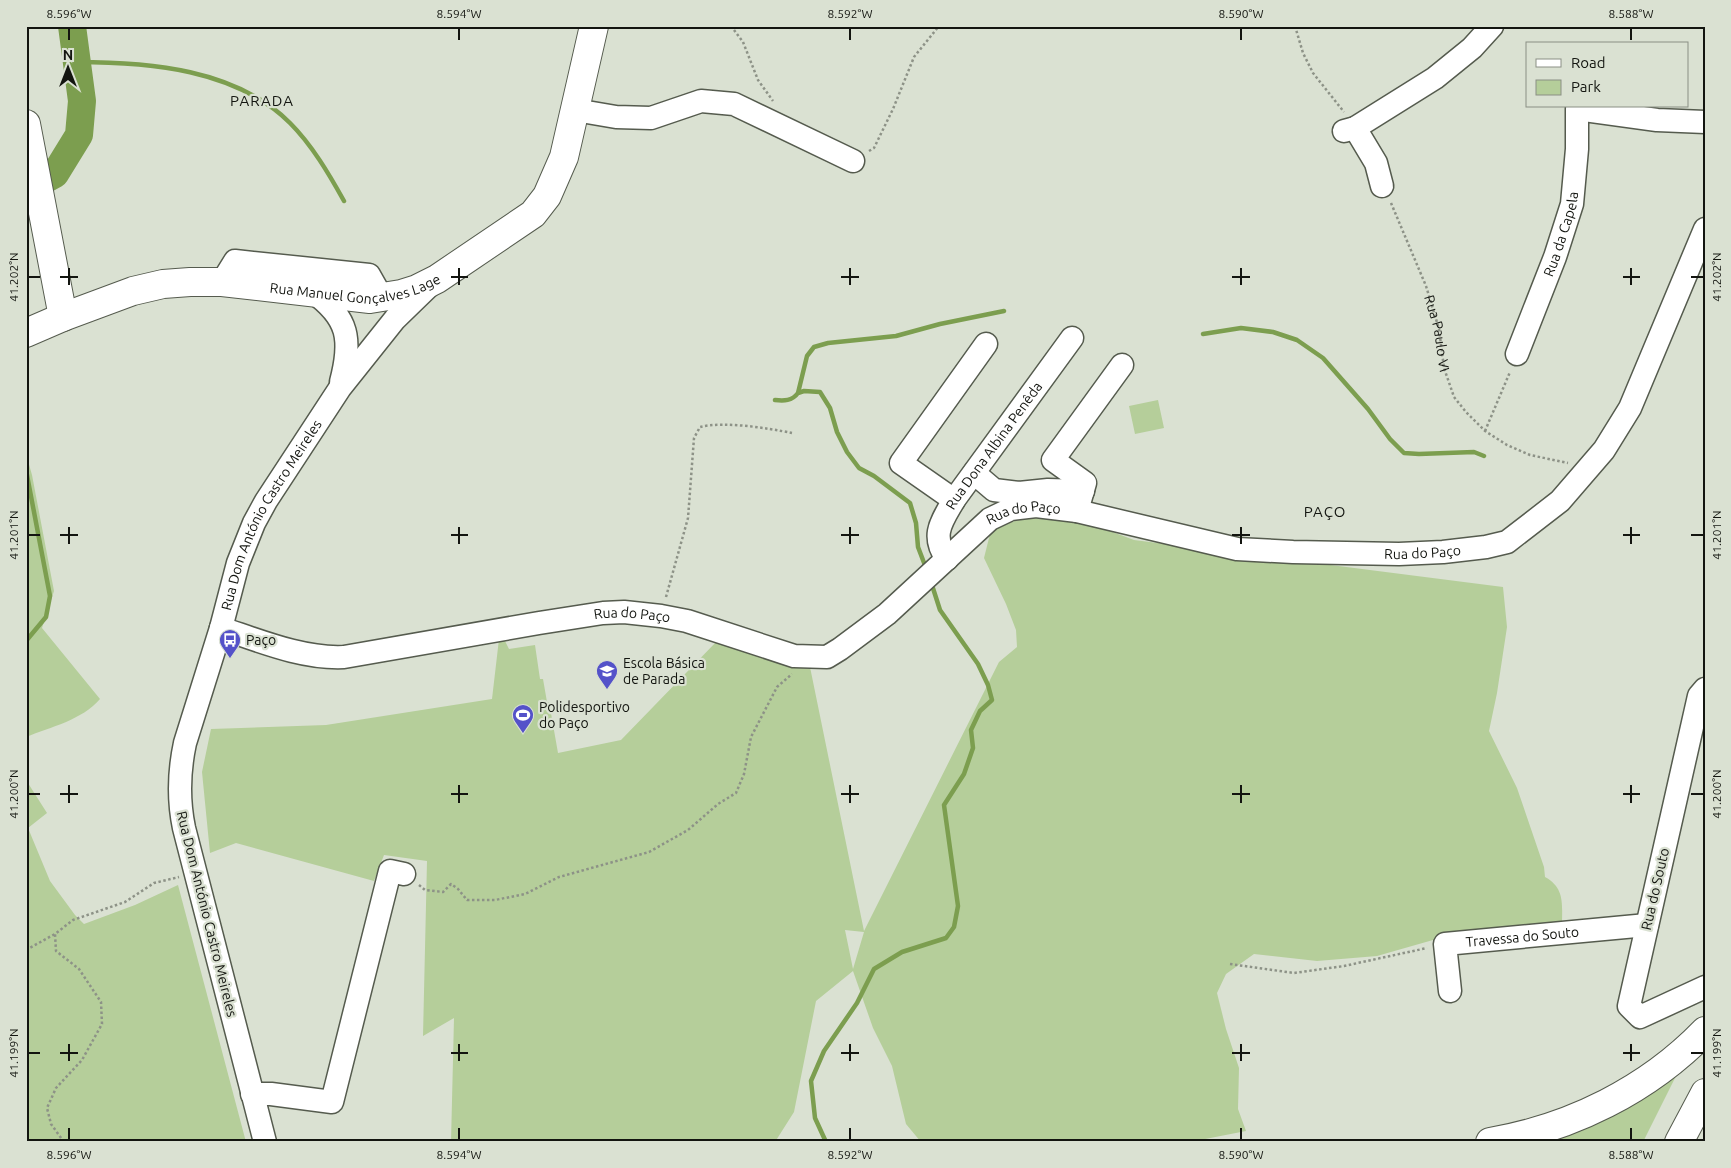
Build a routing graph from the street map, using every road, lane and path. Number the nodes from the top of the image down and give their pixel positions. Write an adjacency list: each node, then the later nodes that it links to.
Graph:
1 (594, 26): 7 (main road, Rua Manuel Gonçalves Lage)
2 (731, 26): 8 (path)
3 (939, 26): 12 (path)
4 (1296, 26): 11 (path)
5 (1492, 26): 11 (street)
6 (1576, 108): 9 (street, Rua da Capela); 24 (street, Rua da Capela)
7 (575, 110): 8 (street); 15 (main road, Rua Manuel Gonçalves Lage)
8 (774, 122): 12 (street)
9 (1705, 122)
10 (26, 124): 19 (main road)
11 (1349, 130): 13 (street)
12 (853, 161)
13 (1382, 186): 27 (path, Rua Paulo VI)
14 (1705, 230): 29 (street, Rua do Paço)
15 (437, 278): 18 (main road, Rua Manuel Gonçalves Lage); 23 (street, Rua Dom António Castro Meireles)
16 (222, 282): 17 (main road, Rua Manuel Gonçalves Lage); 18 (street); 19 (main road, Rua Manuel Gonçalves Lage)
17 (313, 292): 18 (main road, Rua Manuel Gonçalves Lage); 26 (street, Rua Dom António Castro Meireles)
18 (376, 298): 23 (street)
19 (62, 317): 20 (main road, Rua Manuel Gonçalves Lage)
20 (26, 333)
21 (1072, 338): 30 (street, Rua Dona Albina Penêda)
22 (986, 344): 31 (street)
23 (373, 345): 26 (street, Rua Dom António Castro Meireles)
24 (1517, 354): 27 (path)
25 (1122, 365): 32 (street)
26 (340, 388): 35 (street, Rua Dom António Castro Meireles)
27 (1485, 431): 29 (path, Rua Paulo VI)
28 (792, 433): 34 (path)
29 (1585, 472): 32 (street, Rua do Paço)
30 (974, 473): 31 (street, Rua Dona Albina Penêda); 32 (street)
31 (954, 500): 33 (street, Rua Dona Albina Penêda)
32 (1080, 501): 33 (street, Rua do Paço)
33 (941, 564): 36 (street, Rua do Paço)
34 (661, 616): 35 (street, Rua do Paço); 36 (street, Rua do Paço)
35 (221, 628): 38 (street, Rua Dom António Castro Meireles)
36 (811, 657): 39 (path)
37 (1705, 690): 40 (street, Rua do Souto)
38 (196, 873): 41 (path); 48 (street, Rua Dom António Castro Meireles)
39 (404, 874): 48 (street)
40 (1647, 925): 42 (street, Travessa do Souto); 45 (street, Rua do Souto)
41 (55, 934): 43 (path); 50 (path)
42 (1445, 944): 44 (path); 46 (street, Travessa do Souto)
43 (26, 950)
44 (1230, 964)
45 (1705, 987)
46 (1450, 991)
47 (1705, 1031): 52 (main road)
48 (252, 1094): 51 (street, Rua Dom António Castro Meireles)
49 (1705, 1094): 53 (main road)
50 (64, 1142)
51 (265, 1142)
52 (1490, 1142)
53 (1679, 1142)

